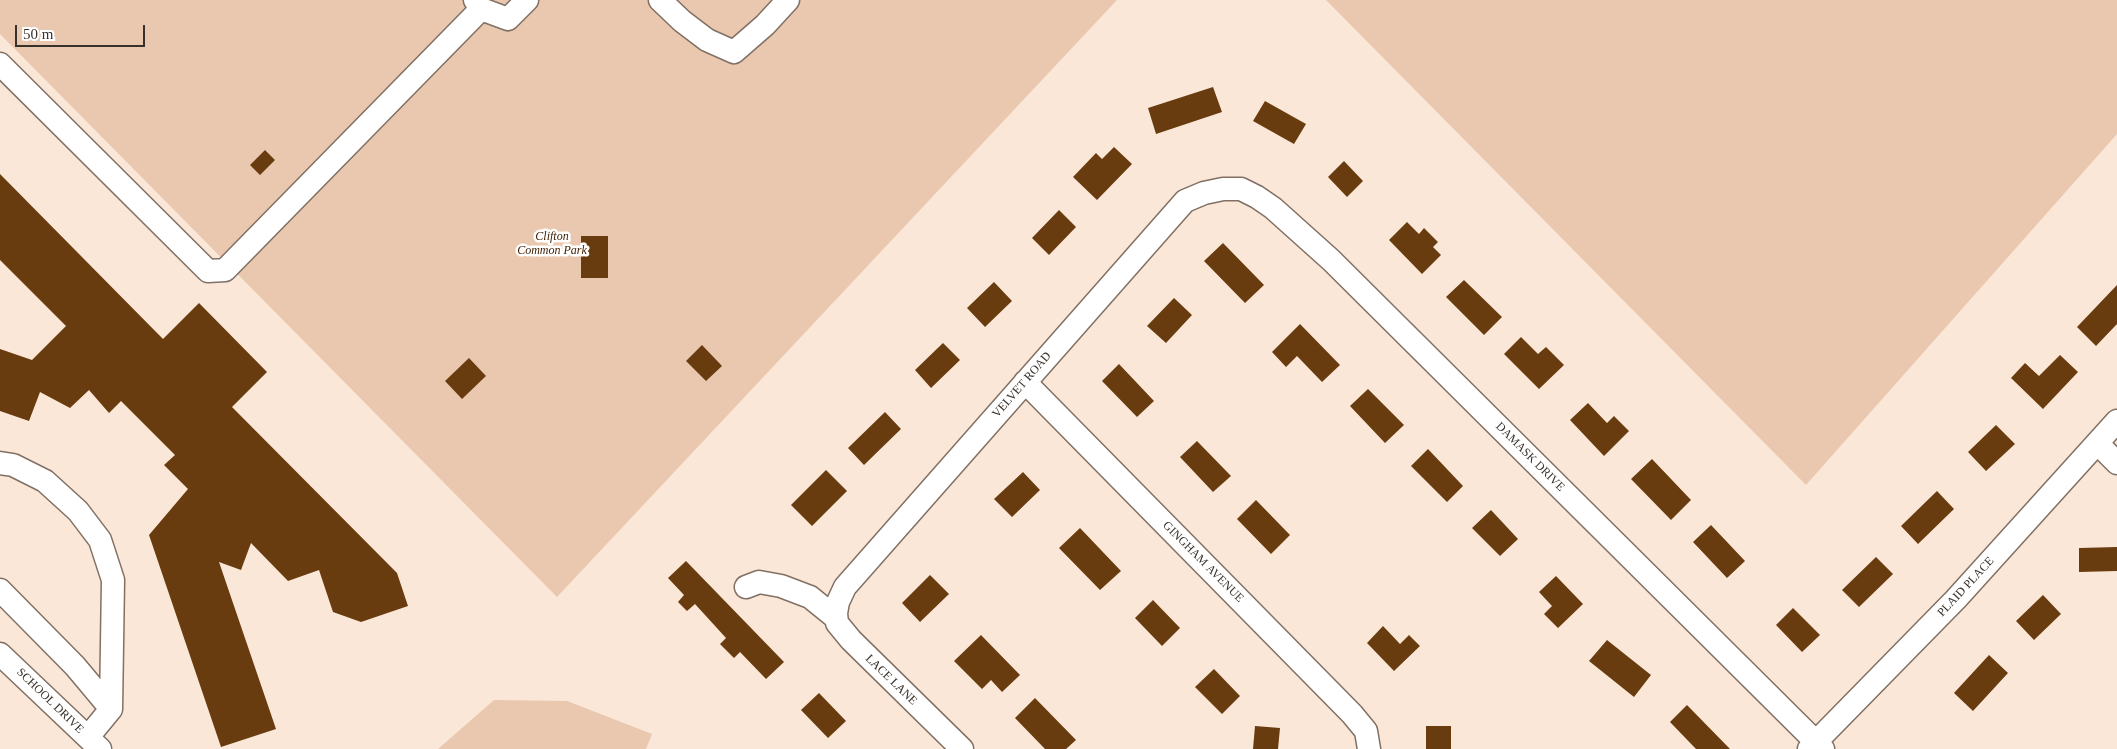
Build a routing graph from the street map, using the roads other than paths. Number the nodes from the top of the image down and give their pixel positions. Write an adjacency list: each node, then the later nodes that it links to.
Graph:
1 (527, 0): 4 (street)
2 (660, 0): 3 (street)
3 (788, 0)
4 (478, 4): 5 (street)
5 (0, 64)
6 (1223, 189): 7 (street, VELVET ROAD); 18 (street, DAMASK DRIVE)
7 (1025, 382): 14 (street, VELVET ROAD); 20 (street, GINGHAM AVENUE)
8 (2117, 421): 9 (street, PLAID PLACE)
9 (2097, 443): 11 (street); 18 (street, PLAID PLACE)
10 (0, 463): 16 (street)
11 (2117, 463)
12 (746, 587): 14 (street, LACE LANE)
13 (0, 590): 16 (street)
14 (837, 610): 19 (street, LACE LANE)
15 (0, 654): 17 (street, SCHOOL DRIVE)
16 (110, 709): 17 (street)
17 (94, 743)
18 (1816, 747)
19 (962, 749)
20 (1369, 749)

